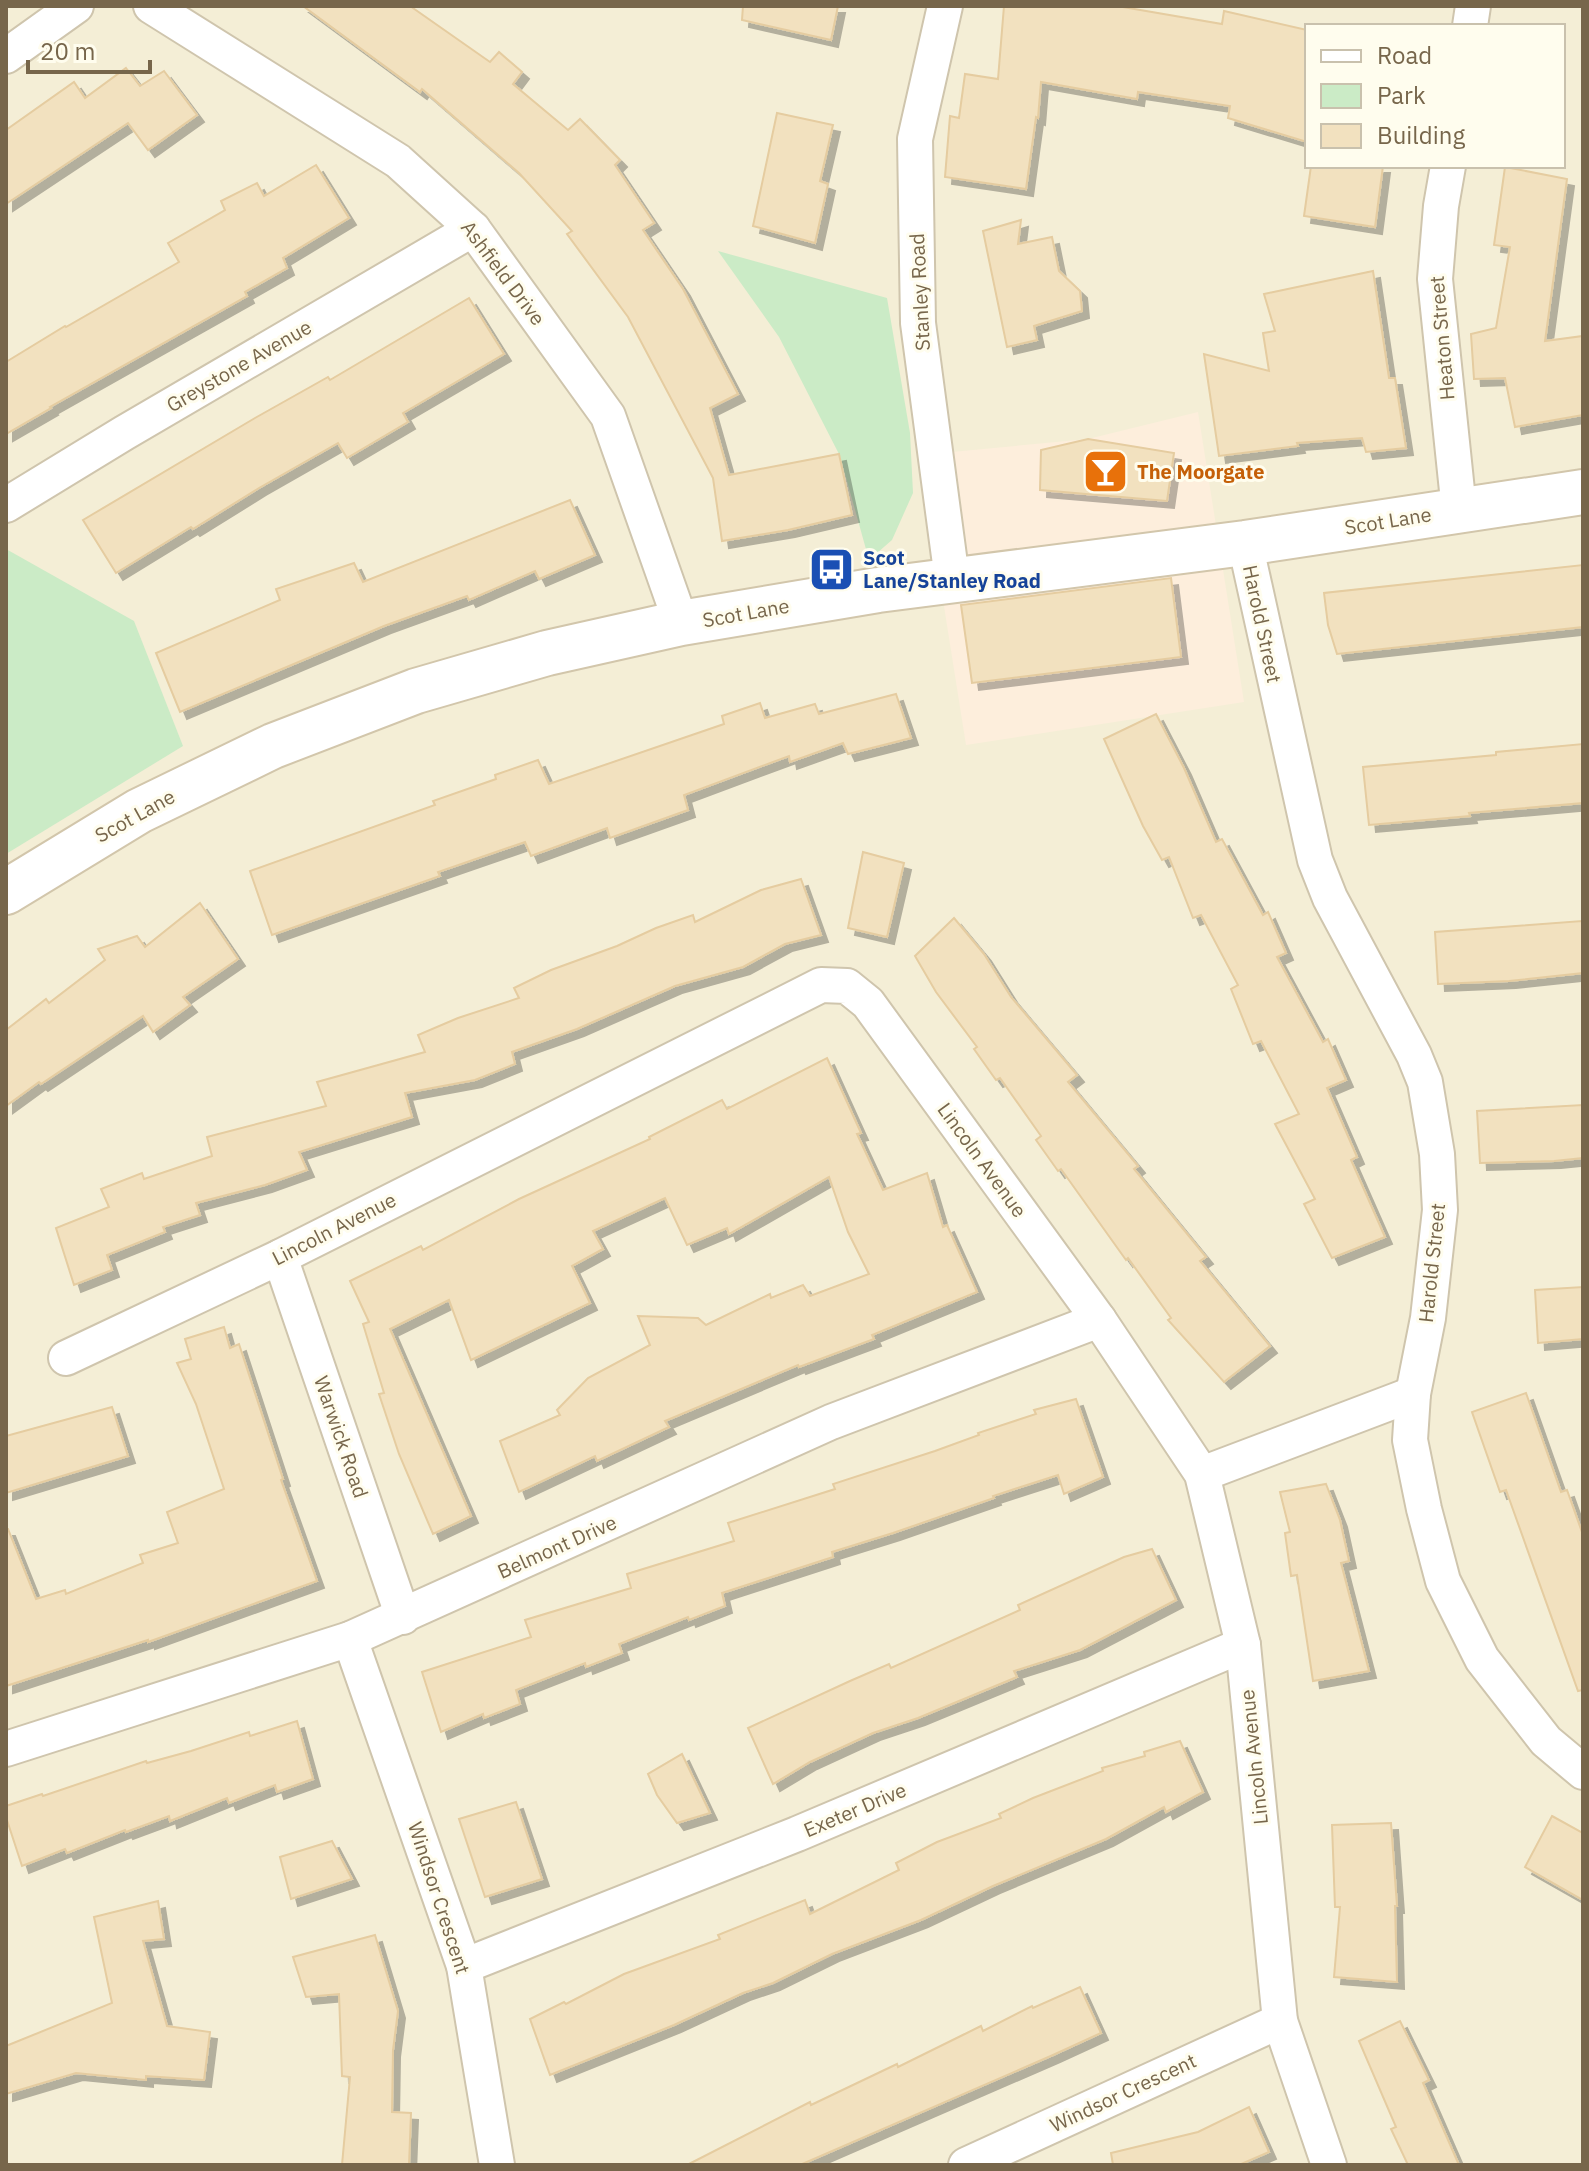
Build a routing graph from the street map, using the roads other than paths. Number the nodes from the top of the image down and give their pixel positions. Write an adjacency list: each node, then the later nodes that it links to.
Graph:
1 (76, 6): 4 (street)
2 (151, 6): 6 (street, Ashfield Drive)
3 (945, 6): 11 (street, Stanley Road)
4 (6, 56)
5 (1448, 168): 9 (street, Heaton Street)
6 (473, 229): 8 (street, Greystone Avenue); 12 (street, Ashfield Drive)
7 (1583, 492): 9 (main road, Scot Lane)
8 (6, 505)
9 (1459, 510): 10 (main road, Scot Lane)
10 (1245, 543): 11 (main road, Scot Lane); 17 (street, Harold Street)
11 (952, 579): 12 (main road, Scot Lane)
12 (681, 623): 13 (main road, Scot Lane)
13 (6, 892)
14 (280, 1257): 15 (street, Lincoln Avenue); 16 (street, Lincoln Avenue); 19 (street, Warwick Road)
15 (1099, 1320): 18 (street, Lincoln Avenue); 19 (street, Belmont Drive)
16 (66, 1358)
17 (1413, 1394): 18 (street); 23 (street, Harold Street)
18 (1202, 1474): 21 (street, Lincoln Avenue)
19 (403, 1617): 20 (street, Belmont Drive)
20 (350, 1639): 22 (street, Belmont Drive); 24 (street, Windsor Crescent)
21 (1243, 1645): 24 (street, Exeter Drive); 25 (street, Lincoln Avenue)
22 (6, 1749)
23 (1583, 1772)
24 (464, 1966): 26 (street, Windsor Crescent)
25 (1280, 2021): 27 (street, Windsor Crescent); 28 (street, Lincoln Avenue)
26 (497, 2165)
27 (966, 2165)
28 (1329, 2165)

